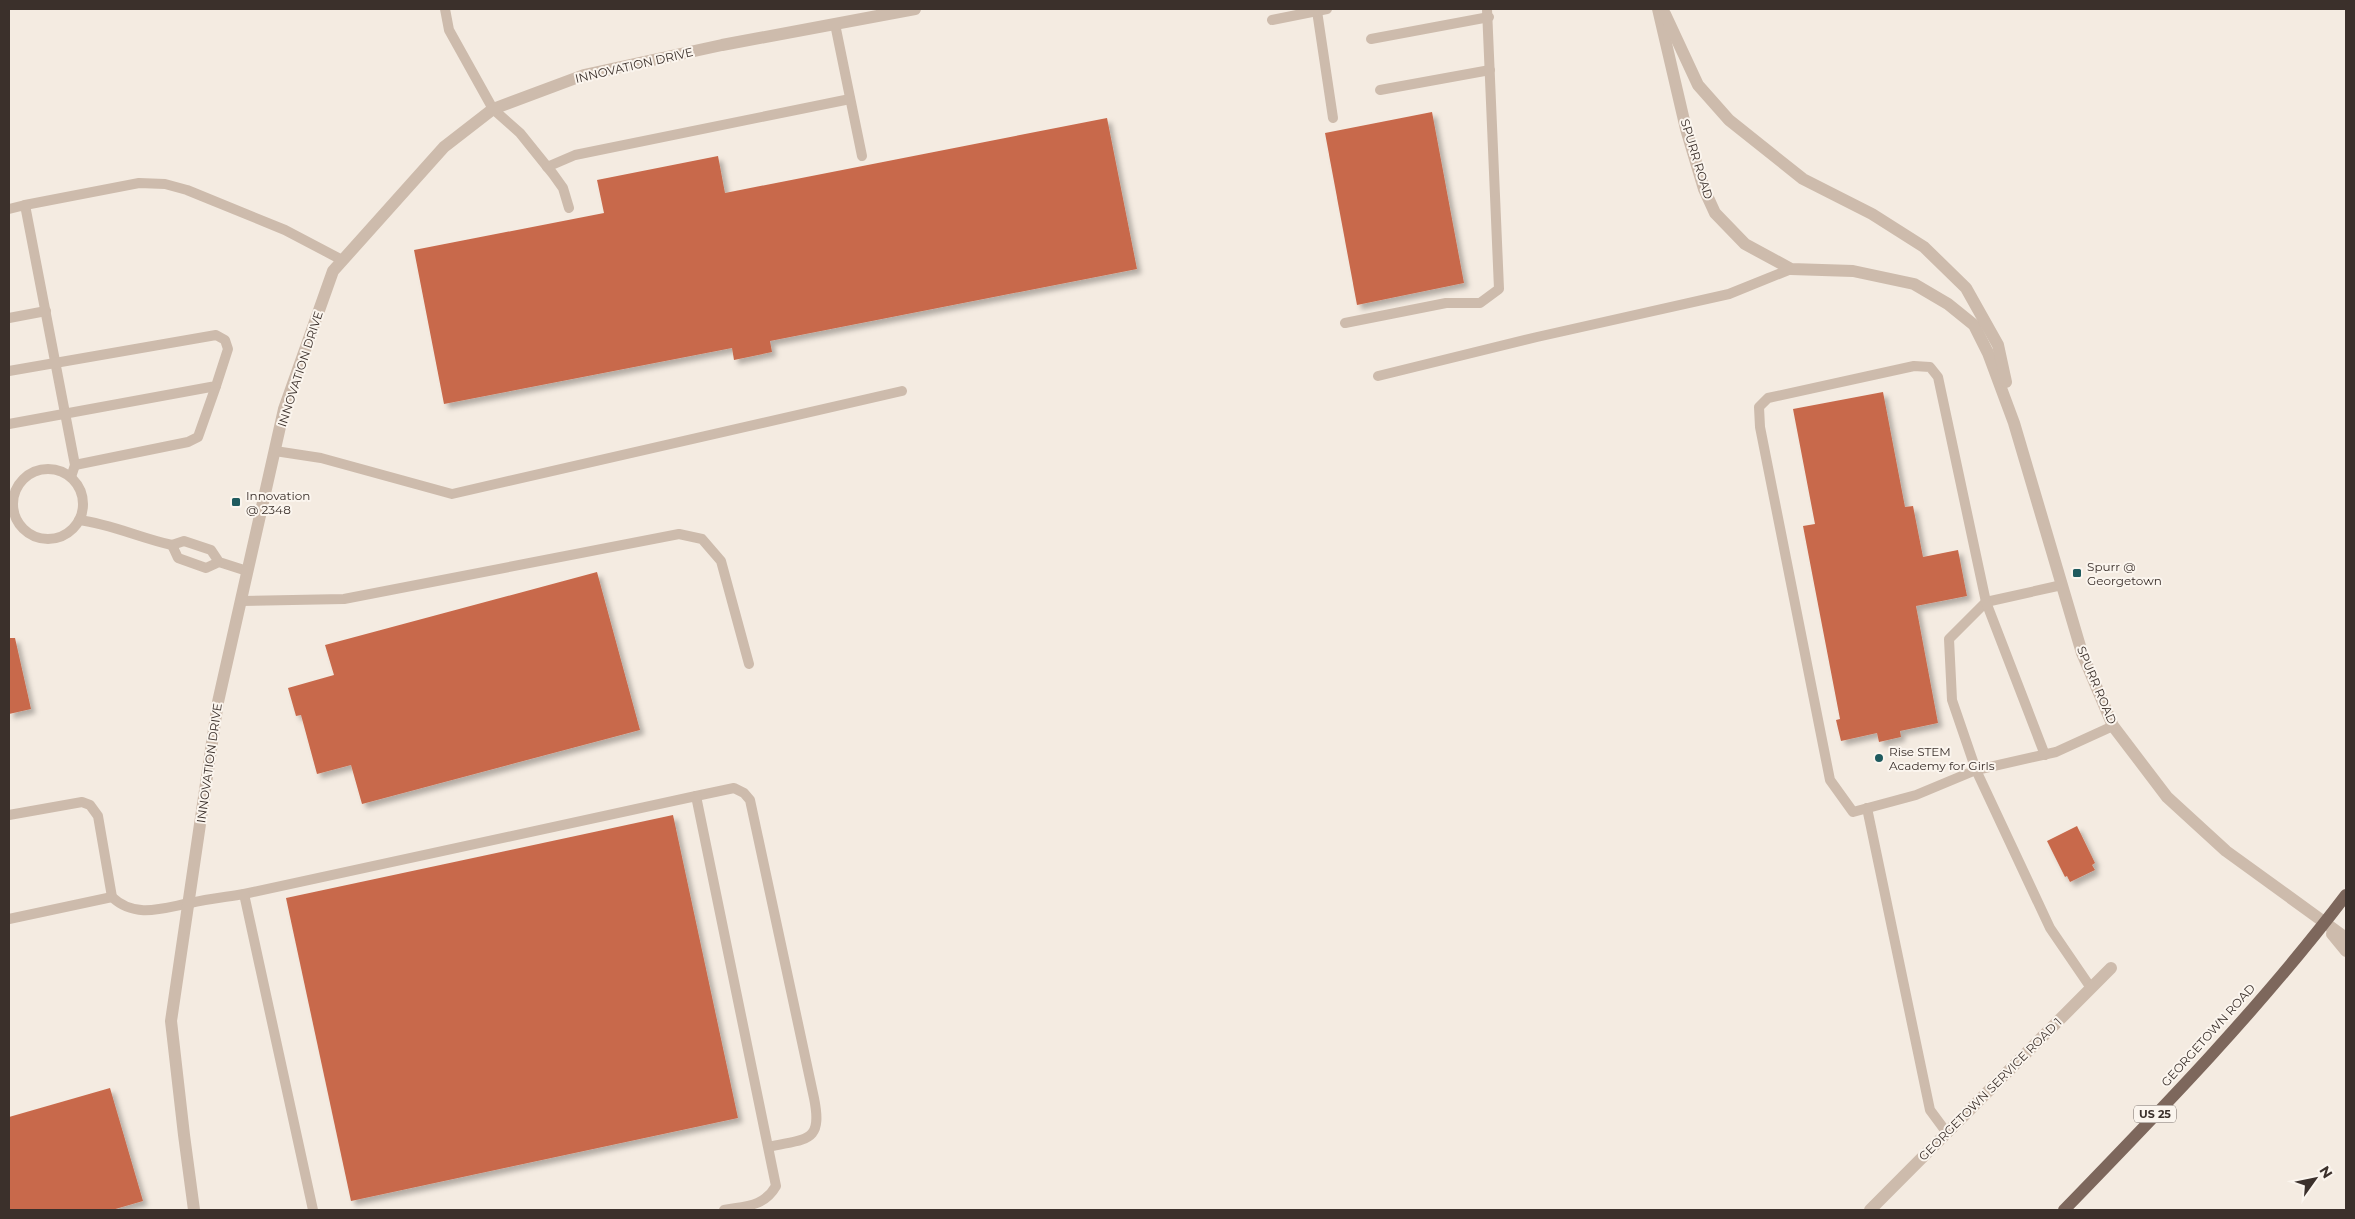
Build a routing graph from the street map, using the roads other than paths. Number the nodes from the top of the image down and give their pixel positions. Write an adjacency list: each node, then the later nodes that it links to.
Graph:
1 (445, 9): 13 (lane)
2 (915, 9): 8 (street, INNOVATION DRIVE)
3 (1658, 9): 21 (street, SPURR ROAD)
4 (1662, 9): 31 (street, SPURR ROAD)
5 (1322, 10): 7 (lane); 14 (lane)
6 (1488, 13): 9 (lane); 10 (lane)
7 (1272, 20)
8 (835, 24): 12 (lane); 13 (street, INNOVATION DRIVE)
9 (1371, 40)
10 (1490, 70): 11 (lane); 24 (lane)
11 (1380, 90)
12 (850, 99): 15 (lane); 16 (lane)
13 (493, 110): 16 (lane); 20 (street, INNOVATION DRIVE)
14 (1333, 118)
15 (862, 156)
16 (547, 167): 18 (lane)
17 (26, 205): 19 (lane); 20 (lane); 22 (lane)
18 (569, 208)
19 (9, 209)
20 (342, 260): 33 (street, INNOVATION DRIVE)
21 (1790, 269): 27 (lane); 31 (street, SPURR ROAD)
22 (46, 311): 23 (lane); 25 (lane)
23 (9, 318)
24 (1345, 322)
25 (56, 362): 26 (lane); 28 (lane); 30 (lane)
26 (9, 371)
27 (1378, 376)
28 (216, 386): 30 (lane); 34 (lane)
29 (902, 391): 33 (lane)
30 (65, 413): 32 (lane); 34 (lane)
31 (2014, 423): 40 (street, SPURR ROAD)
32 (9, 424)
33 (274, 451): 39 (street, INNOVATION DRIVE)
34 (75, 465): 35 (lane)
35 (71, 477): 36 (lane); 36 (lane)
36 (79, 520): 37 (lane)
37 (172, 545): 38 (lane); 38 (lane)
38 (219, 562): 39 (lane)
39 (247, 571): 41 (street, INNOVATION DRIVE)
40 (2062, 585): 42 (lane); 44 (street, SPURR ROAD)
41 (241, 601): 43 (lane); 53 (street, INNOVATION DRIVE)
42 (1986, 602): 45 (lane); 46 (lane); 48 (lane)
43 (748, 664)
44 (2113, 726): 45 (lane); 55 (street, SPURR ROAD)
45 (2045, 755): 46 (lane)
46 (1976, 770): 48 (lane); 59 (lane)
47 (696, 796): 50 (lane); 61 (lane); 61 (lane)
48 (1867, 808): 60 (lane)
49 (9, 815): 52 (lane)
50 (244, 894): 53 (lane); 63 (lane)
51 (2346, 895): 55 (main road, GEORGETOWN ROAD / US 25)
52 (112, 897): 53 (lane); 54 (lane)
53 (188, 903): 62 (street, INNOVATION DRIVE)
54 (9, 919)
55 (2324, 924): 56 (street, SPURR ROAD); 57 (street, SPURR ROAD); 66 (main road, GEORGETOWN ROAD / US 25)
56 (2346, 938)
57 (2346, 952)
58 (2111, 968): 59 (street, GEORGETOWN SERVICE ROAD 1)
59 (2091, 988): 60 (street, GEORGETOWN SERVICE ROAD 1)
60 (1946, 1133): 65 (street, GEORGETOWN SERVICE ROAD 1)
61 (769, 1147): 64 (lane)
62 (194, 1210)
63 (313, 1210)
64 (724, 1210)
65 (1870, 1210)
66 (2064, 1210)

